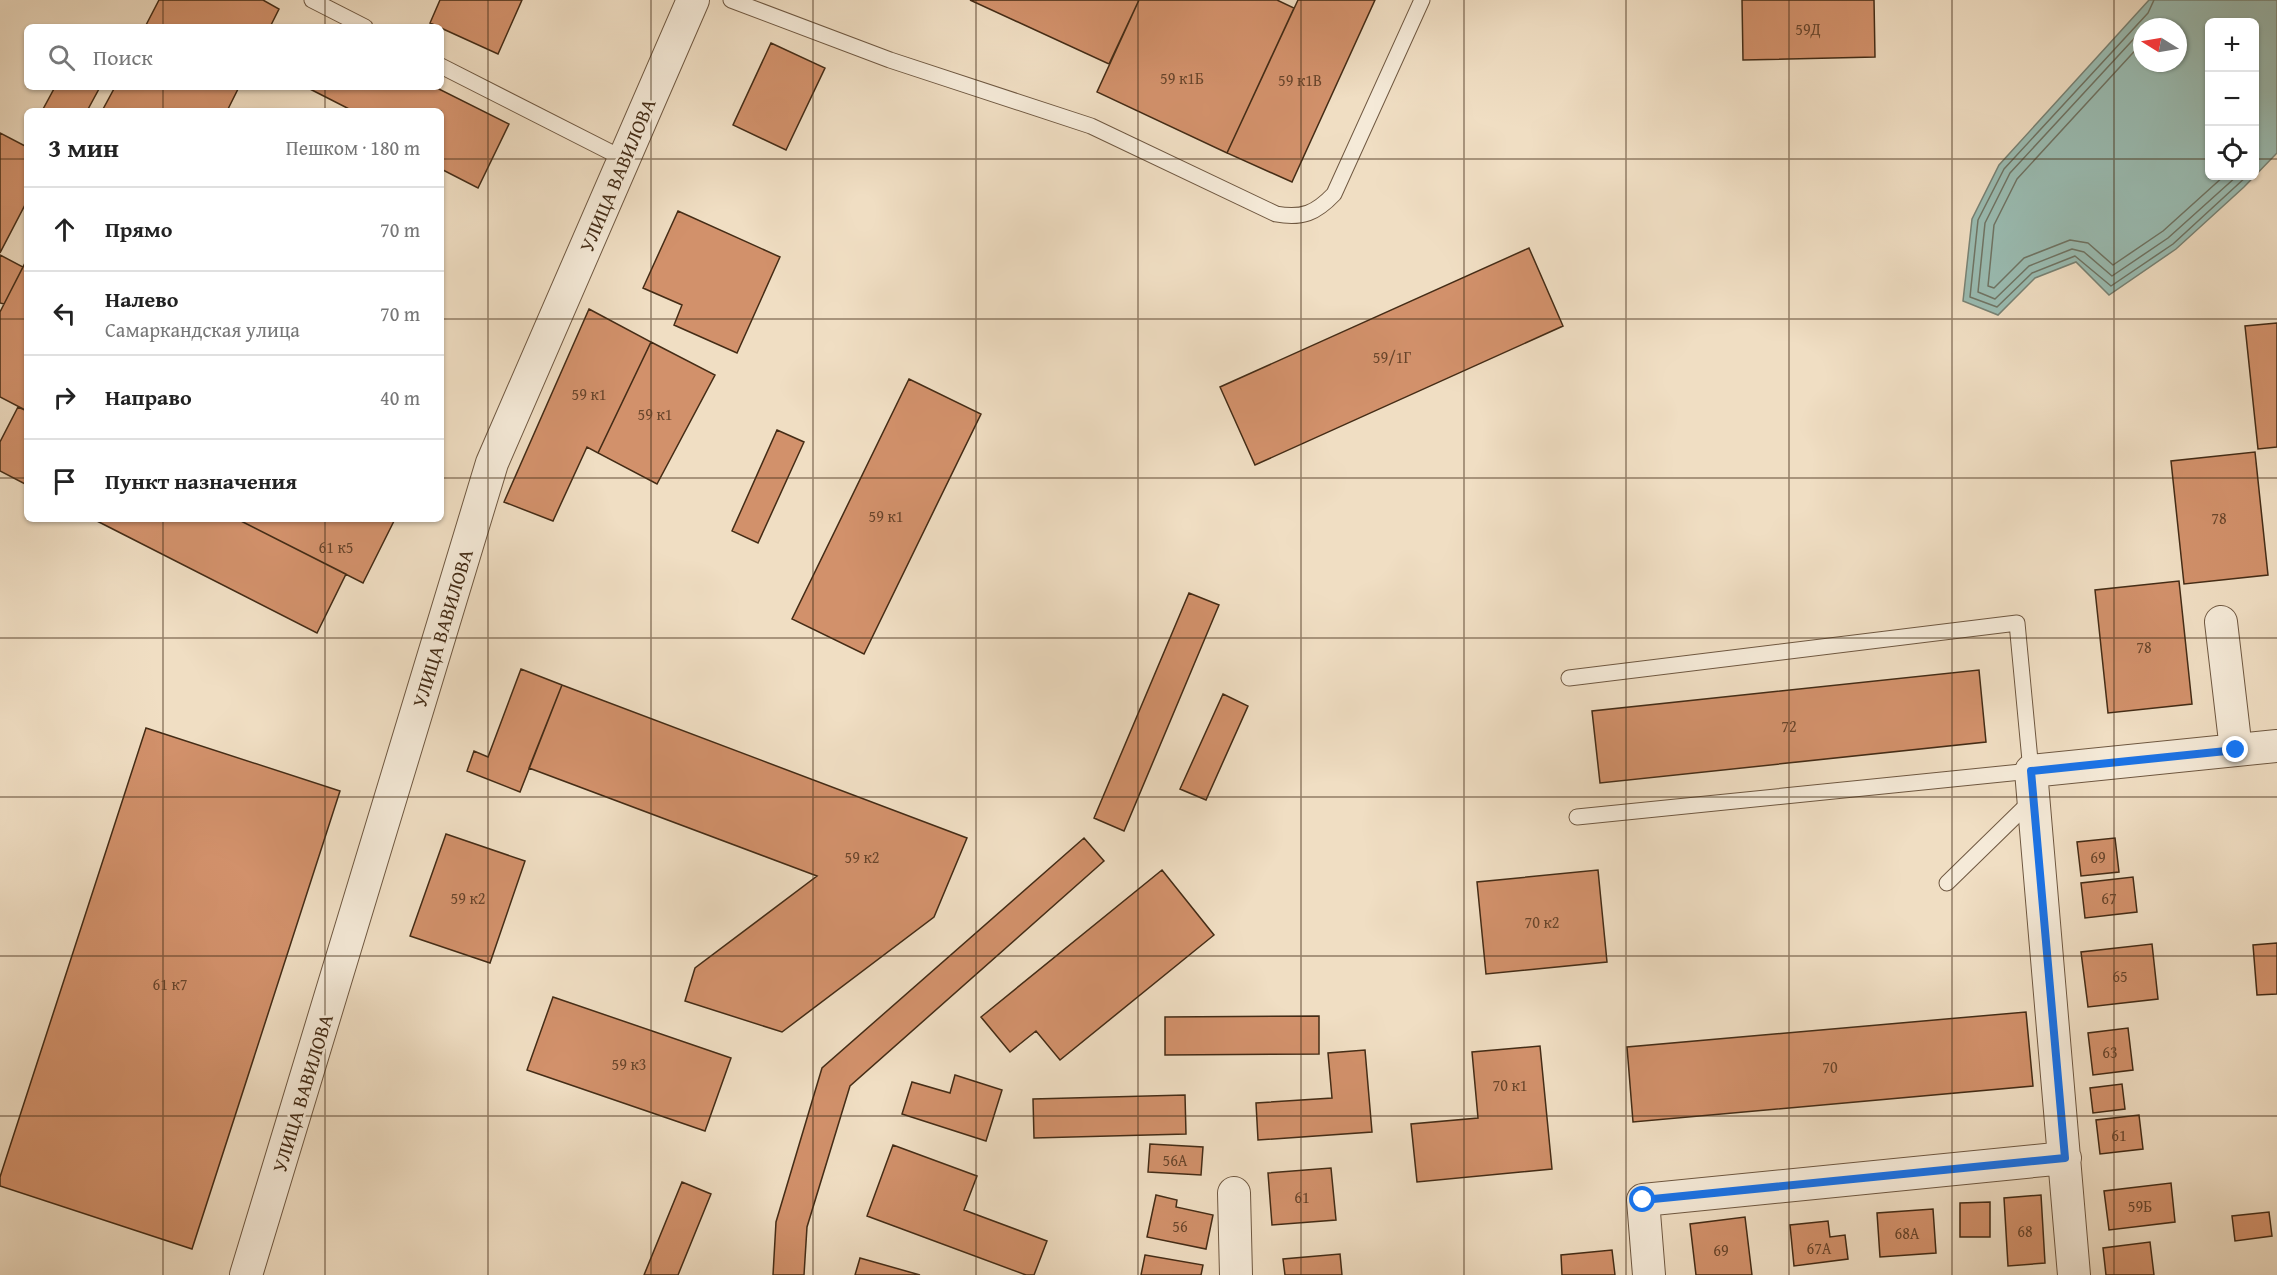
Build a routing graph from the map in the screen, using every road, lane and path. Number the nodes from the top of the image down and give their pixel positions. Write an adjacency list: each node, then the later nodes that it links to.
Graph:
1 (312, 0): 5 (lane)
2 (693, 0): 7 (street, УЛИЦА ВАВИЛОВА)
3 (731, 0): 4 (lane)
4 (1422, 0)
5 (358, 24)
6 (444, 68): 7 (lane)
7 (624, 159): 17 (street, УЛИЦА ВАВИЛОВА)
8 (2221, 622): 11 (street)
9 (1569, 678): 12 (lane)
10 (2277, 746): 11 (street)
11 (2236, 750): 12 (street)
12 (2033, 785): 13 (lane); 14 (lane); 15 (street)
13 (1577, 817)
14 (1947, 883)
15 (2065, 1158): 19 (street); 20 (street)
16 (1234, 1193): 18 (street)
17 (246, 1275)
18 (1236, 1275)
19 (1649, 1275)
20 (2074, 1275)

